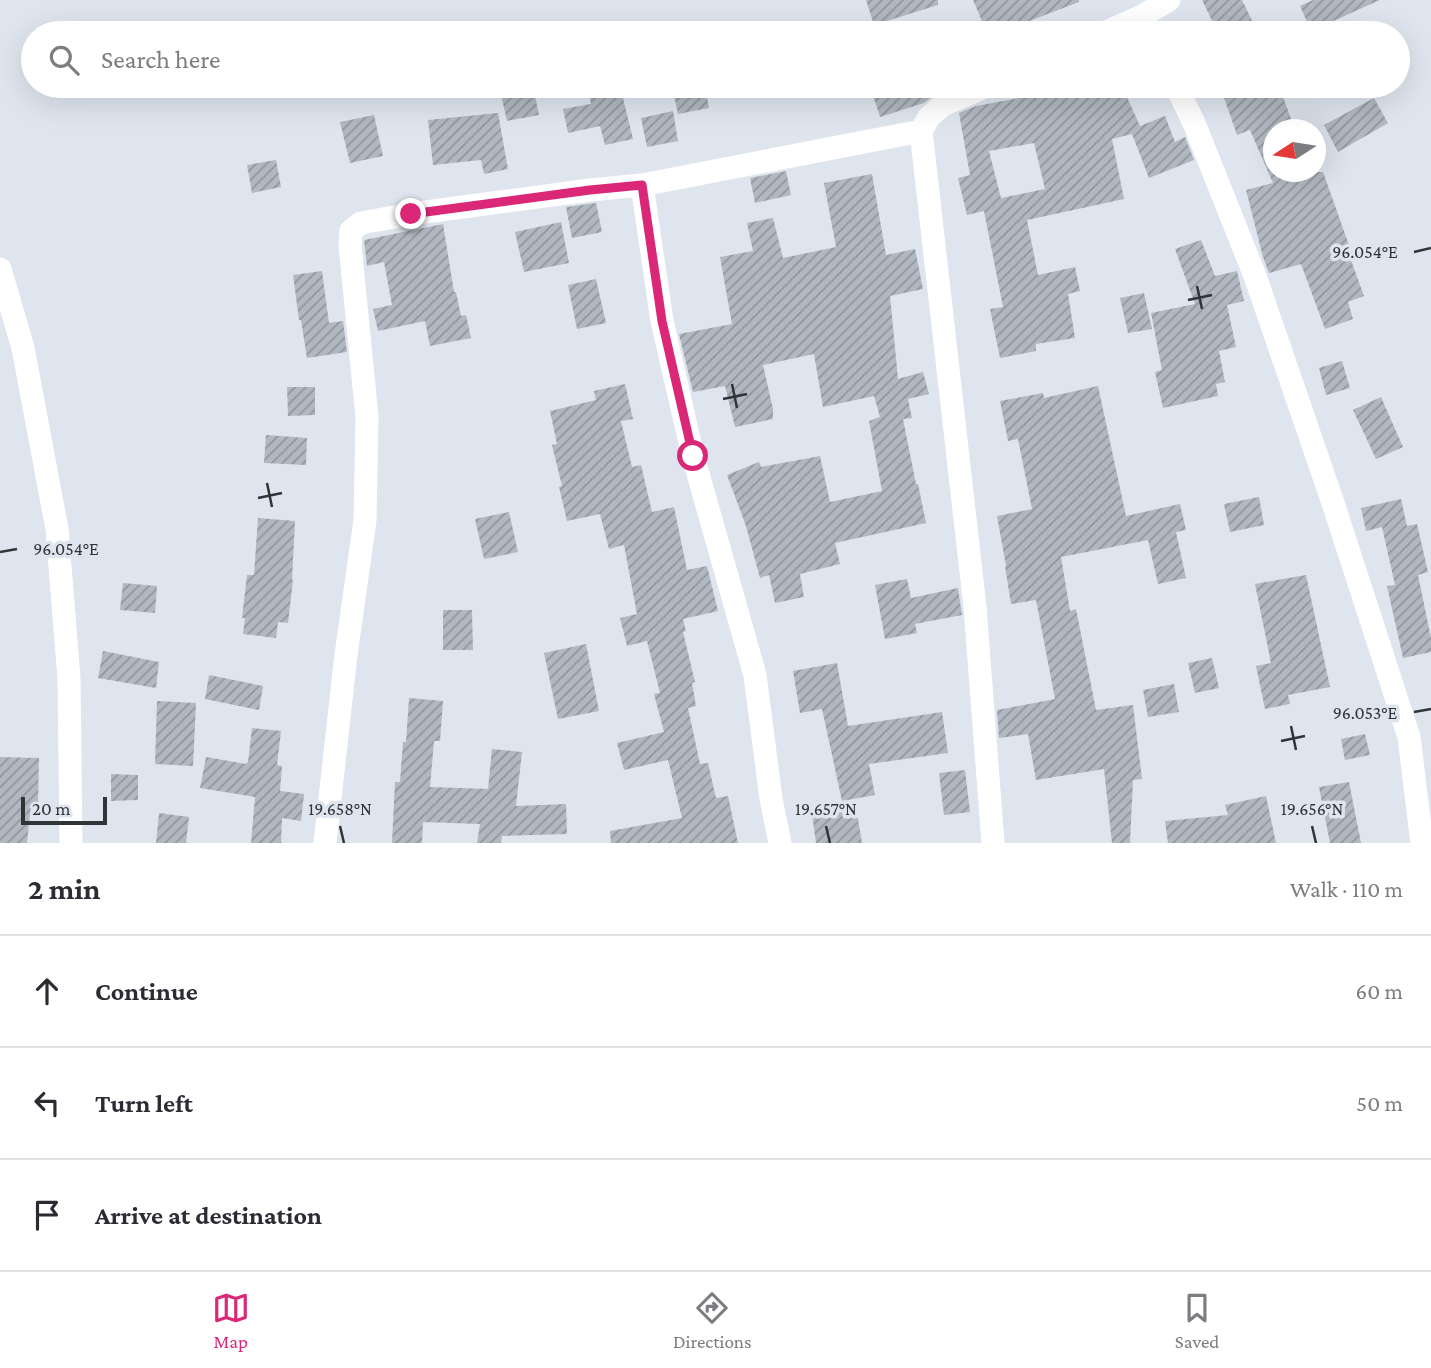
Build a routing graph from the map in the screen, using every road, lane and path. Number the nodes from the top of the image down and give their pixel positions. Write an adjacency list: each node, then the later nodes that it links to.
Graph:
1 (1169, 0): 2 (street)
2 (1150, 21)
3 (959, 98): 5 (street)
4 (1182, 98): 12 (street)
5 (921, 131): 6 (street); 11 (street)
6 (642, 185): 9 (street); 10 (street)
7 (0, 269): 8 (street)
8 (71, 843)
9 (325, 843)
10 (780, 843)
11 (993, 843)
12 (1422, 843)

